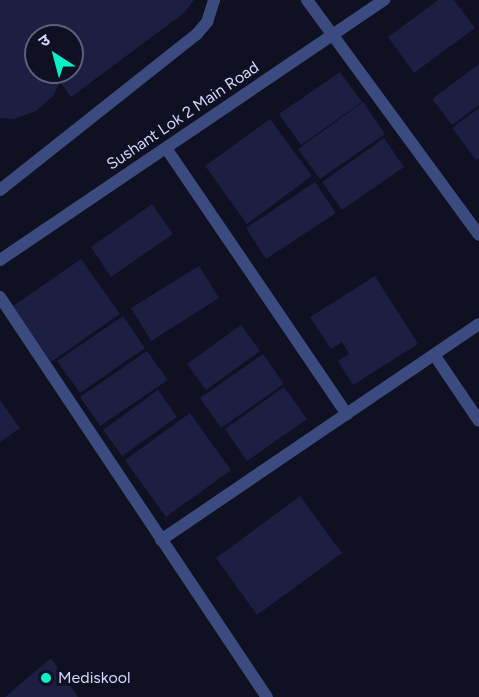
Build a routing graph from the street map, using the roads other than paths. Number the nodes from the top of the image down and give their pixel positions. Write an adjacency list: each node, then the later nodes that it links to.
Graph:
1 (214, 0): 6 (street)
2 (308, 0): 4 (street)
3 (384, 0): 4 (street, Sushant Lok 2 Main Road)
4 (333, 34): 5 (street, Sushant Lok 2 Main Road); 7 (street)
5 (166, 148): 8 (street, Sushant Lok 2 Main Road); 12 (street)
6 (0, 190)
7 (479, 235)
8 (0, 260)
9 (0, 297): 14 (street)
10 (479, 324): 11 (street)
11 (435, 356): 12 (street); 13 (street)
12 (347, 414): 14 (street)
13 (479, 421)
14 (161, 540): 15 (street)
15 (267, 697)

